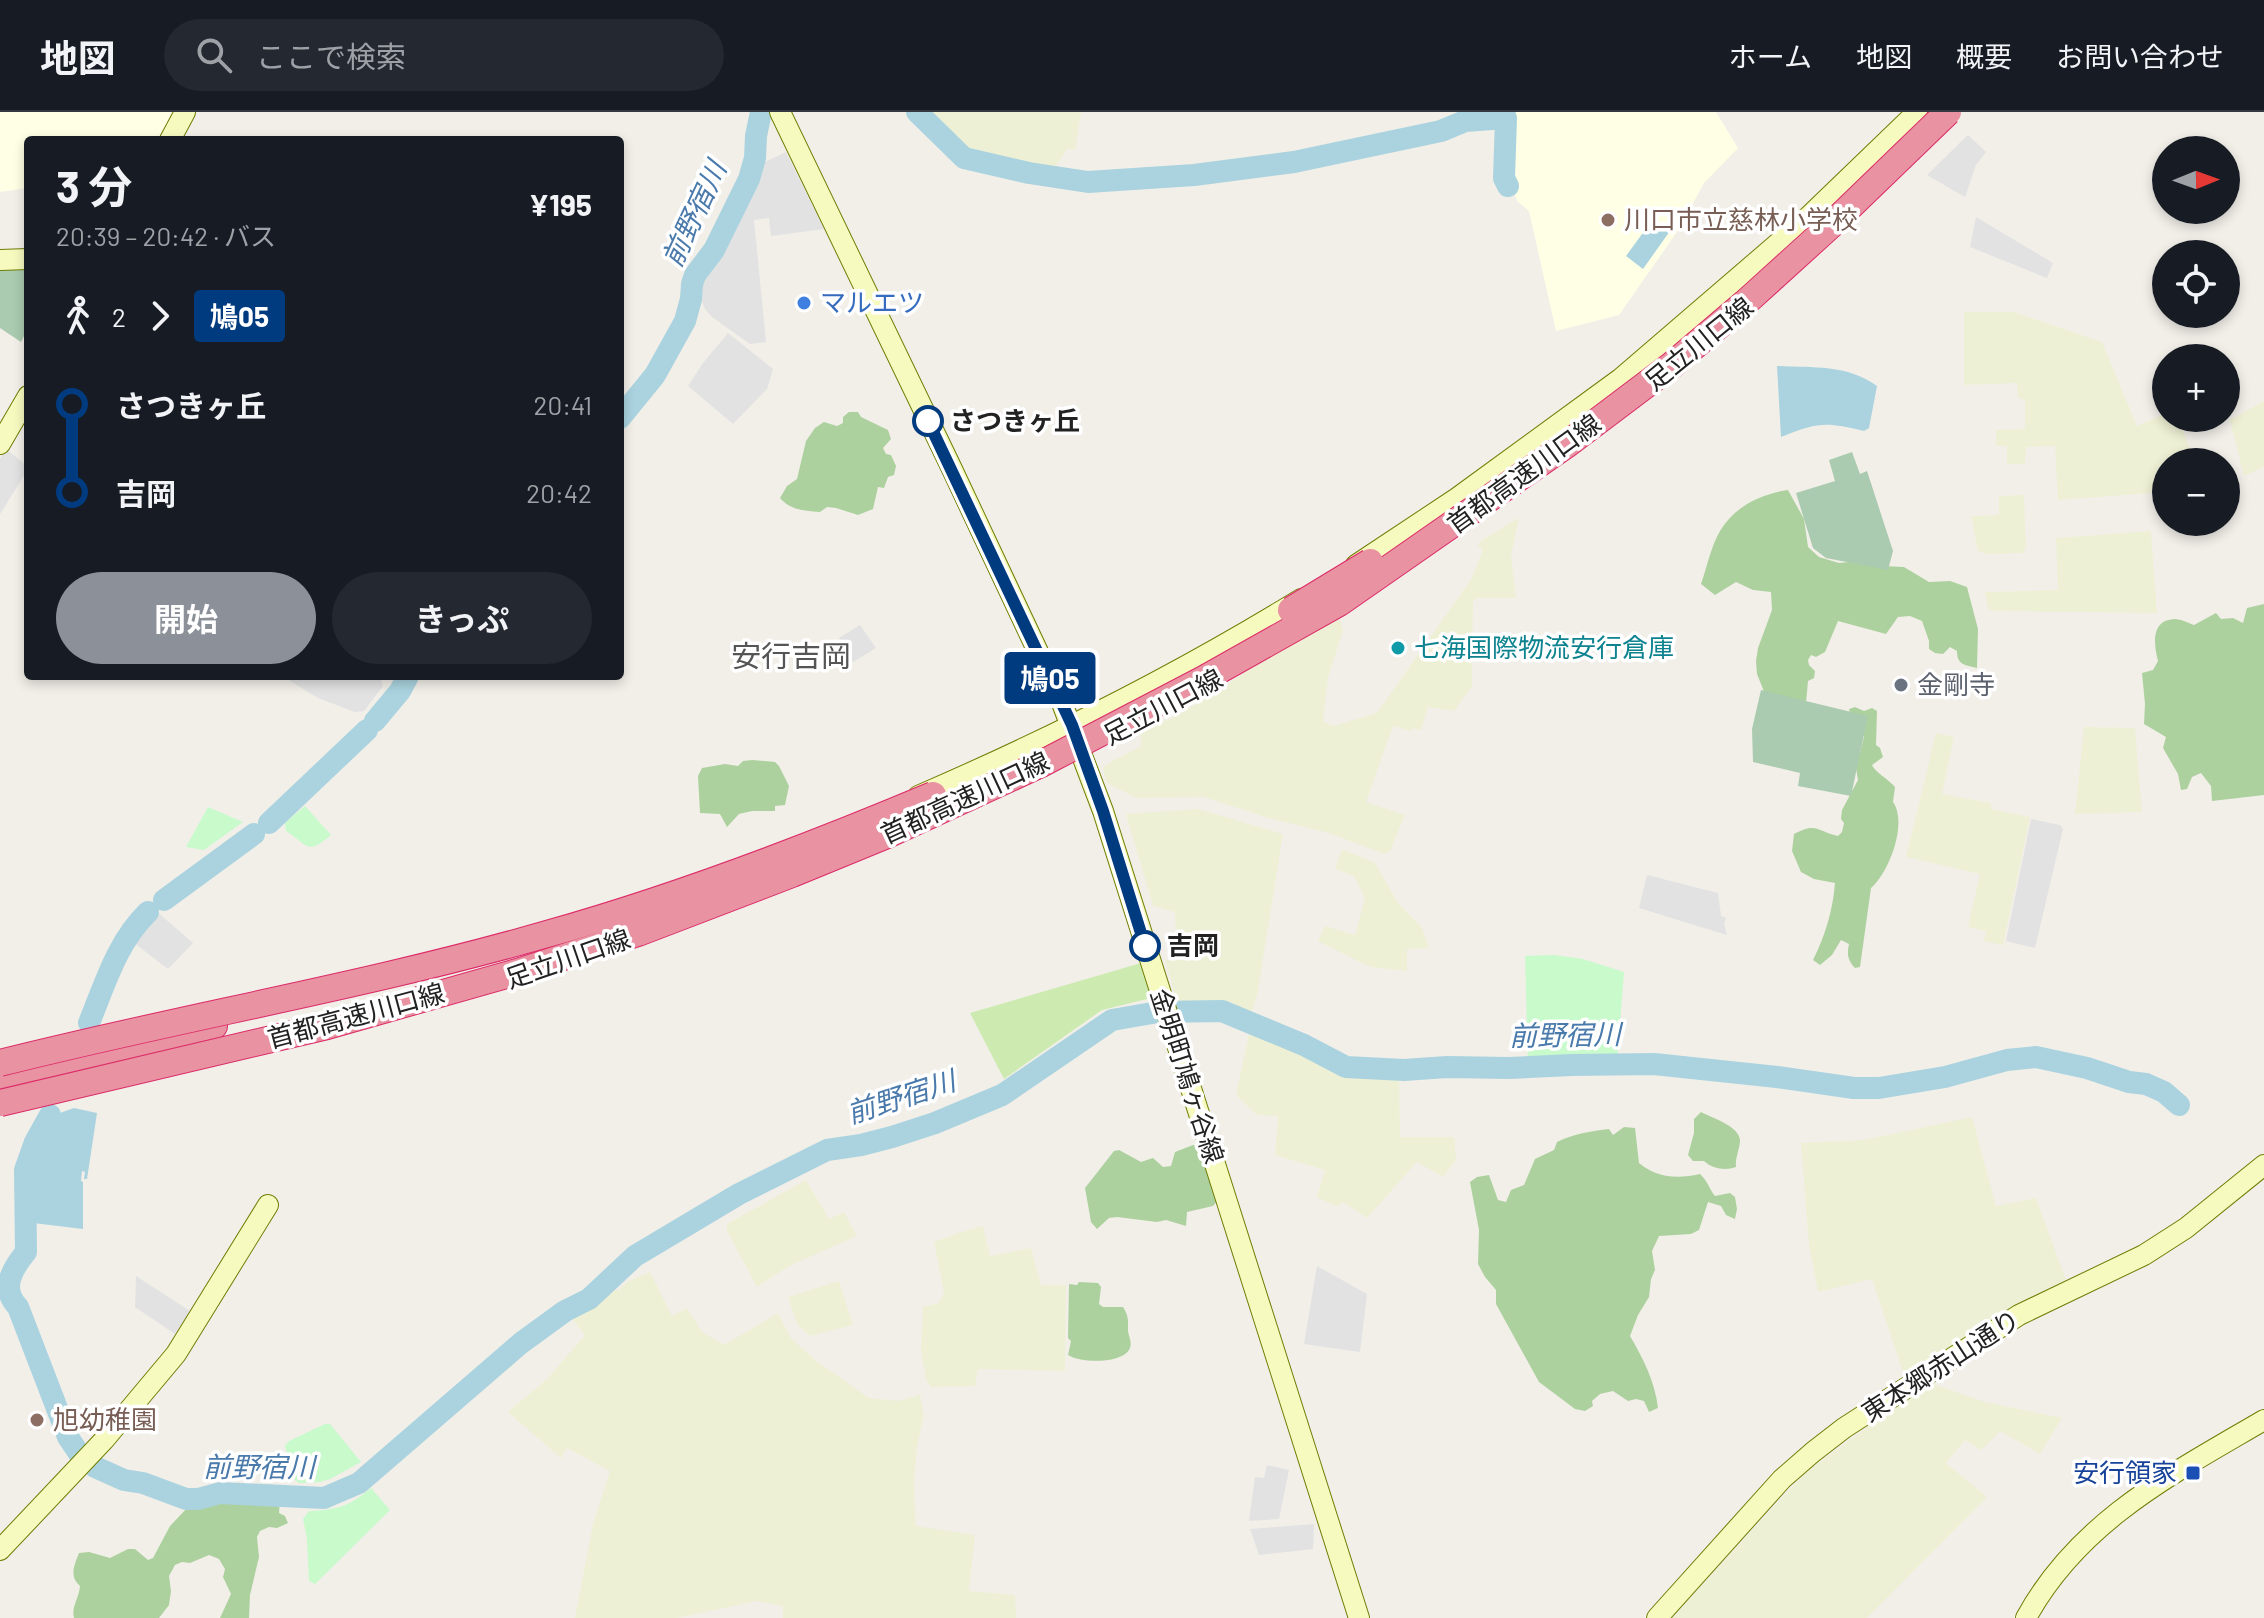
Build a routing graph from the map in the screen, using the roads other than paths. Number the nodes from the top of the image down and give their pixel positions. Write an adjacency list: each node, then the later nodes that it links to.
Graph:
1 (185, 112): 7 (main road)
2 (780, 112): 12 (main road, 金明町鳩ヶ谷線)
3 (1917, 112): 12 (main road, 足立川口線)
4 (1926, 112): 17 (highway, 首都高速川口線, bridge)
5 (1948, 112): 20 (highway, 首都高速川口線, bridge)
6 (1957, 112): 13 (main road, 足立川口線)
7 (172, 136)
8 (24, 259): 9 (main road)
9 (0, 260)
10 (24, 403): 11 (main road)
11 (0, 444)
12 (1072, 725): 13 (main road, 金明町鳩ヶ谷線); 14 (main road, 足立川口線)
13 (1081, 750): 15 (main road, 足立川口線); 25 (main road, 金明町鳩ヶ谷線)
14 (510, 939): 16 (highway); 17 (main road, 足立川口線)
15 (521, 976): 16 (highway); 20 (main road, 足立川口線)
16 (323, 1008): 18 (highway); 19 (highway)
17 (0, 1060)
18 (0, 1078)
19 (0, 1092)
20 (0, 1105)
21 (2264, 1165): 26 (main road, 東本郷赤山通り)
22 (268, 1205): 24 (main road)
23 (2264, 1420): 27 (main road)
24 (0, 1550)
25 (1359, 1618)
26 (1657, 1618)
27 (2026, 1618)

